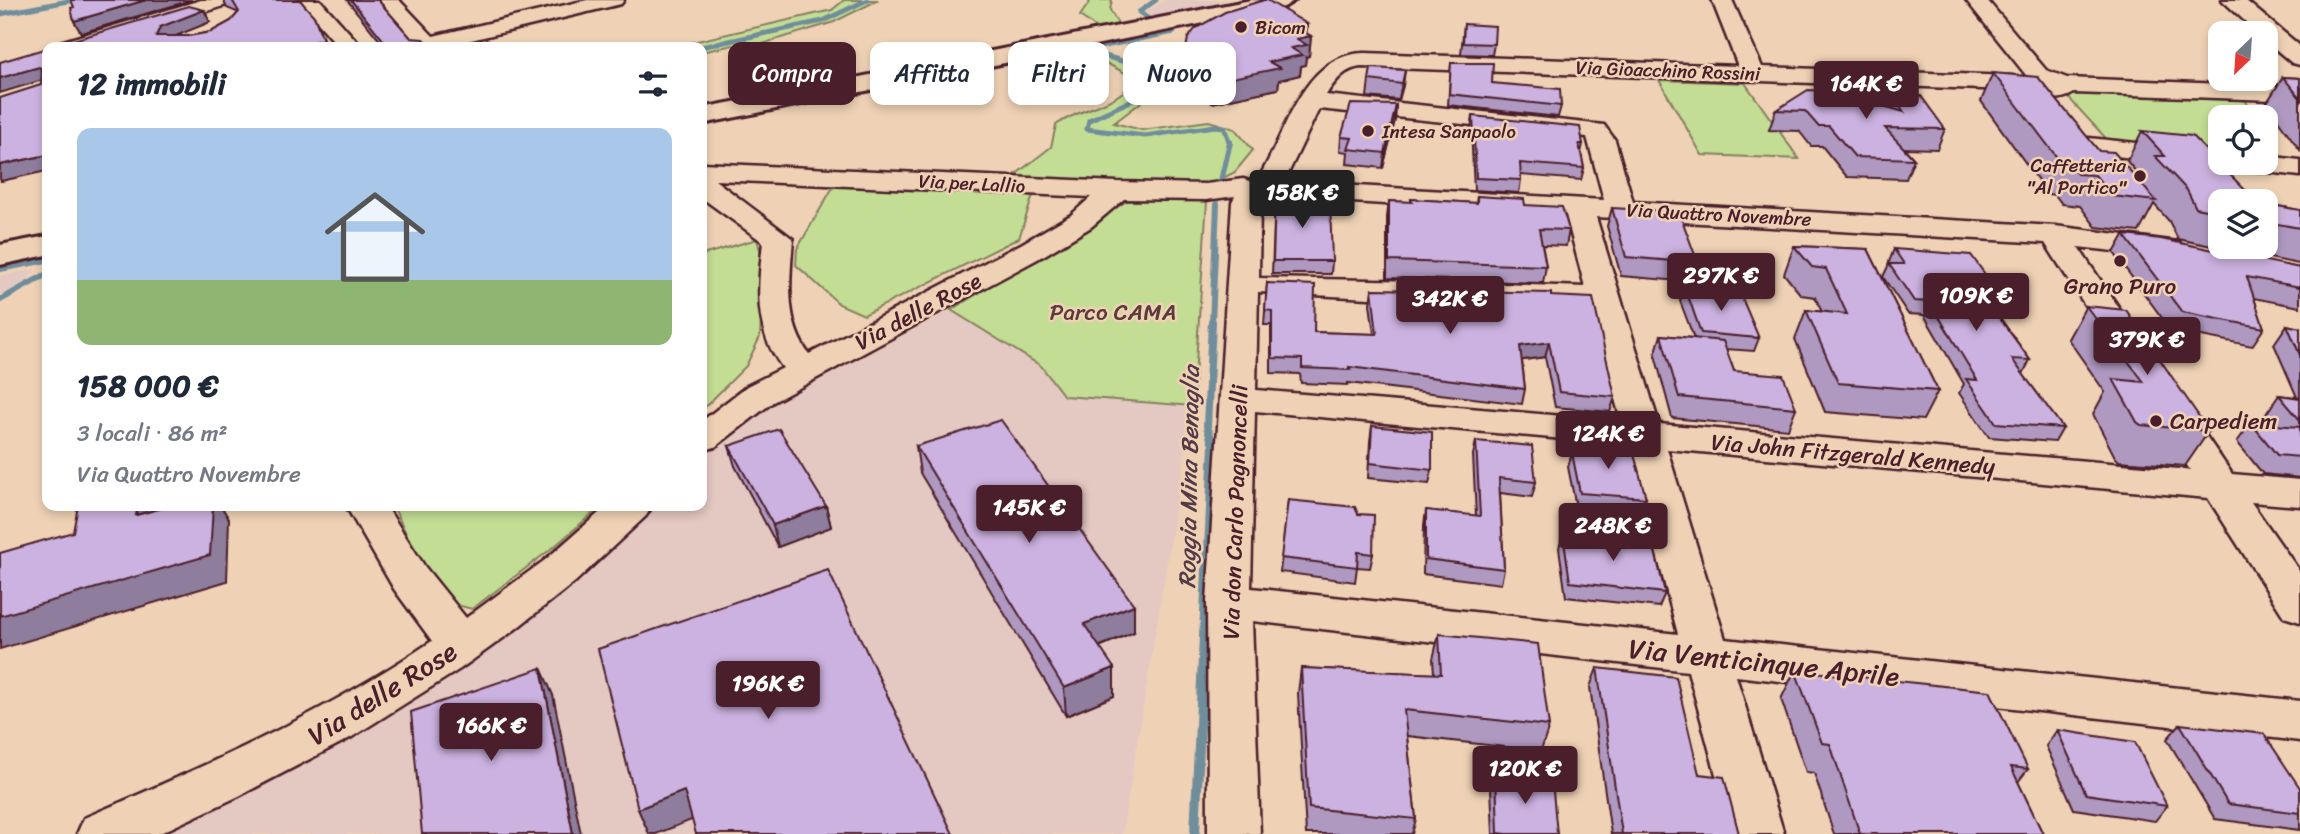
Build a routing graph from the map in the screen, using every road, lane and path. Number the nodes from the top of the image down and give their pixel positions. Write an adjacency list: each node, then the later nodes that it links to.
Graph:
1 (308, 0): 10 (street)
2 (387, 0): 11 (street)
3 (614, 0): 12 (street)
4 (1722, 0): 15 (street)
5 (1976, 0): 16 (street)
6 (2232, 0): 13 (street)
7 (1272, 2): 19 (main road)
8 (225, 9): 9 (street)
9 (84, 42)
10 (346, 42)
11 (425, 42)
12 (440, 42)
13 (2300, 58)
14 (1365, 60): 15 (street, Via Gioacchino Rossini); 18 (street, Via don Carlo Pagnoncelli)
15 (1753, 74): 16 (street, Via Gioacchino Rossini)
16 (2047, 84): 17 (street); 20 (street)
17 (2300, 94)
18 (1312, 101): 26 (street, Via don Carlo Pagnoncelli); 30 (street)
19 (707, 115)
20 (2089, 146): 21 (street); 25 (street)
21 (2208, 159)
22 (2278, 166): 23 (street)
23 (2300, 168)
24 (707, 172): 28 (street, Via per Lallio)
25 (2115, 177)
26 (1264, 186): 28 (street, Via per Lallio); 29 (street, Via Quattro Novembre); 36 (street, Via don Carlo Pagnoncelli)
27 (707, 187): 38 (street)
28 (1117, 190): 33 (street)
29 (1578, 205): 30 (street, Via Quattro Novembre); 37 (street)
30 (1620, 208): 31 (street, Via Quattro Novembre)
31 (2055, 235): 34 (street, Via Quattro Novembre); 42 (street)
32 (42, 247): 35 (main road)
33 (1032, 250): 38 (street, Via delle Rose)
34 (2192, 253)
35 (0, 255)
36 (1243, 285): 37 (street); 39 (street, Via don Carlo Pagnoncelli)
37 (1605, 297): 41 (street)
38 (803, 370): 40 (street, Via delle Rose)
39 (1239, 399): 41 (street, Via John Fitzgerald Kennedy); 46 (street, Via don Carlo Pagnoncelli)
40 (707, 435)
41 (1642, 436): 42 (street, Via John Fitzgerald Kennedy); 49 (street)
42 (2218, 485): 43 (street, Via John Fitzgerald Kennedy); 47 (street)
43 (2300, 493)
44 (369, 511): 48 (street)
45 (626, 511): 48 (street, Via delle Rose)
46 (1229, 602): 49 (street, Via Venticinque Aprile); 52 (street, Via don Carlo Pagnoncelli)
47 (2300, 606)
48 (463, 643): 51 (street, Via delle Rose)
49 (1707, 656): 50 (street, Via Venticinque Aprile); 53 (street)
50 (2300, 721)
51 (103, 834)
52 (1234, 834)
53 (1758, 834)

